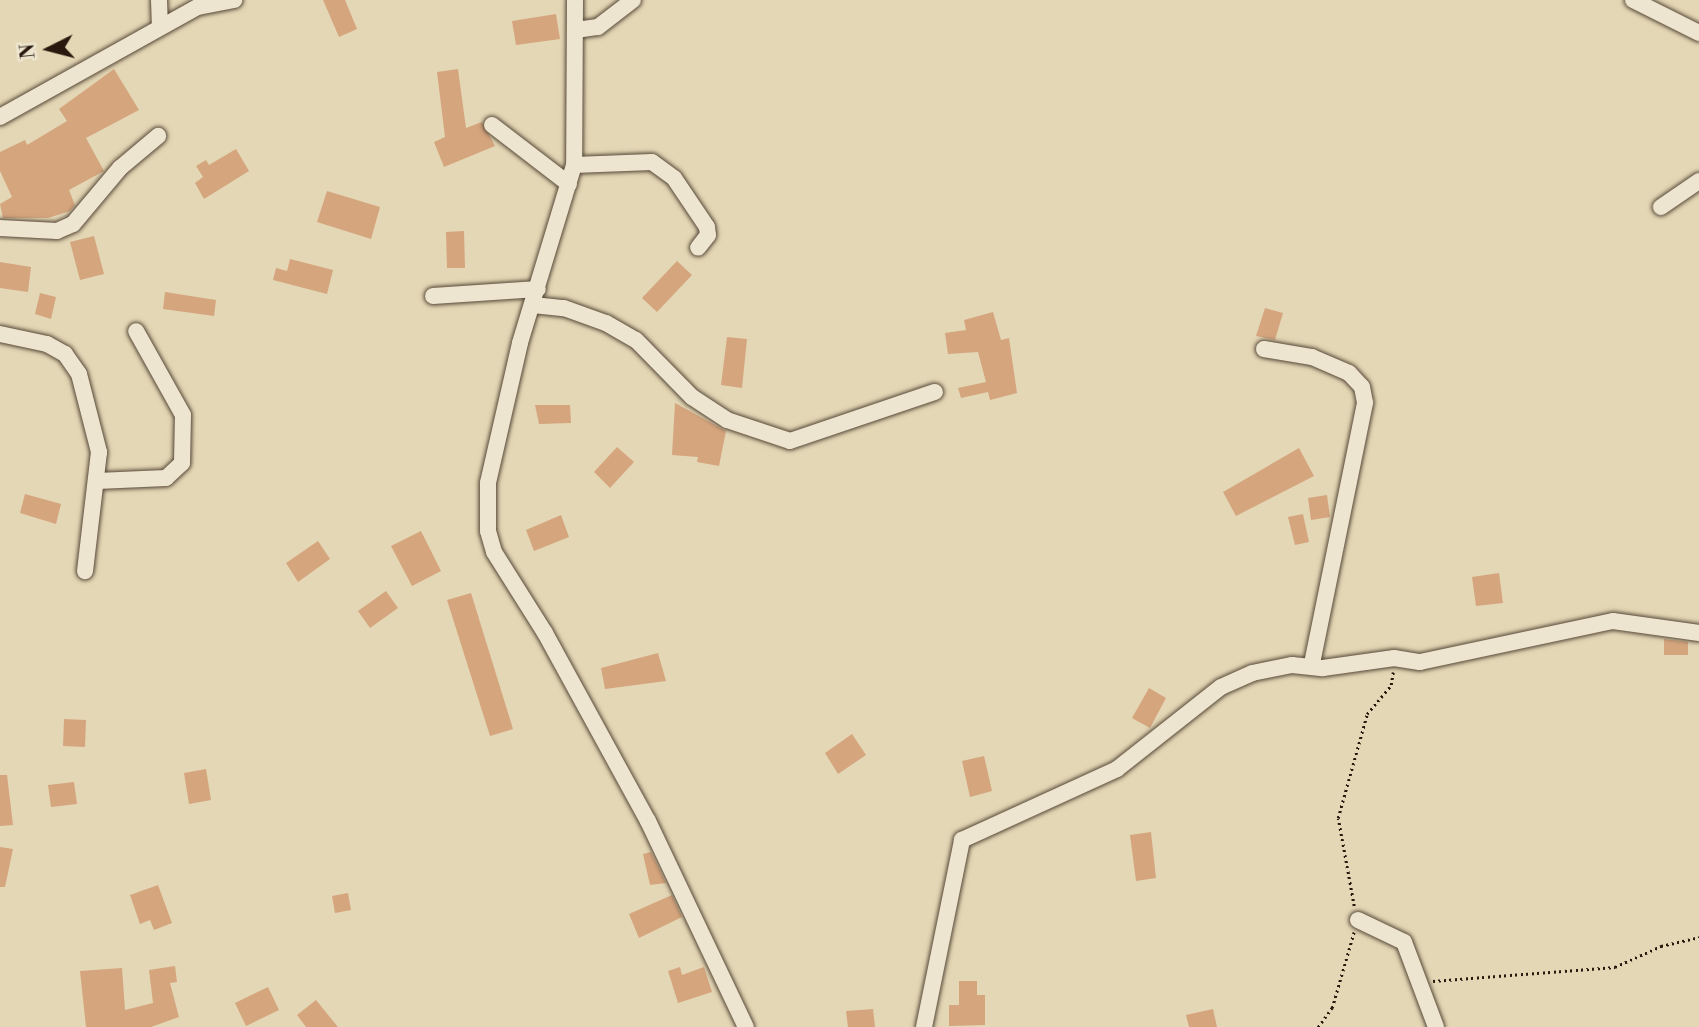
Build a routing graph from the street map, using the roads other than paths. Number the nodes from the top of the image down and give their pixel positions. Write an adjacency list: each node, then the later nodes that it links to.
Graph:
1 (159, 0): 6 (street)
2 (234, 0): 6 (street)
3 (575, 0): 7 (street)
4 (633, 0): 7 (street)
5 (1633, 0): 8 (street)
6 (160, 27): 9 (street)
7 (576, 30): 12 (street)
8 (1699, 33)
9 (0, 117)
10 (492, 125): 14 (street)
11 (158, 136): 16 (street)
12 (574, 165): 14 (street); 17 (street)
13 (1699, 181): 15 (street)
14 (569, 184): 19 (street)
15 (1661, 207)
16 (0, 228)
17 (698, 248)
18 (433, 296): 19 (street)
19 (535, 297): 23 (street); 29 (street)
20 (136, 331): 24 (street)
21 (0, 334): 24 (street)
22 (1264, 349): 27 (street)
23 (935, 392)
24 (97, 481): 25 (street)
25 (85, 571)
26 (1699, 633): 27 (street)
27 (1312, 663): 30 (street)
28 (1358, 920): 31 (street)
29 (746, 1027)
30 (924, 1027)
31 (1436, 1027)

